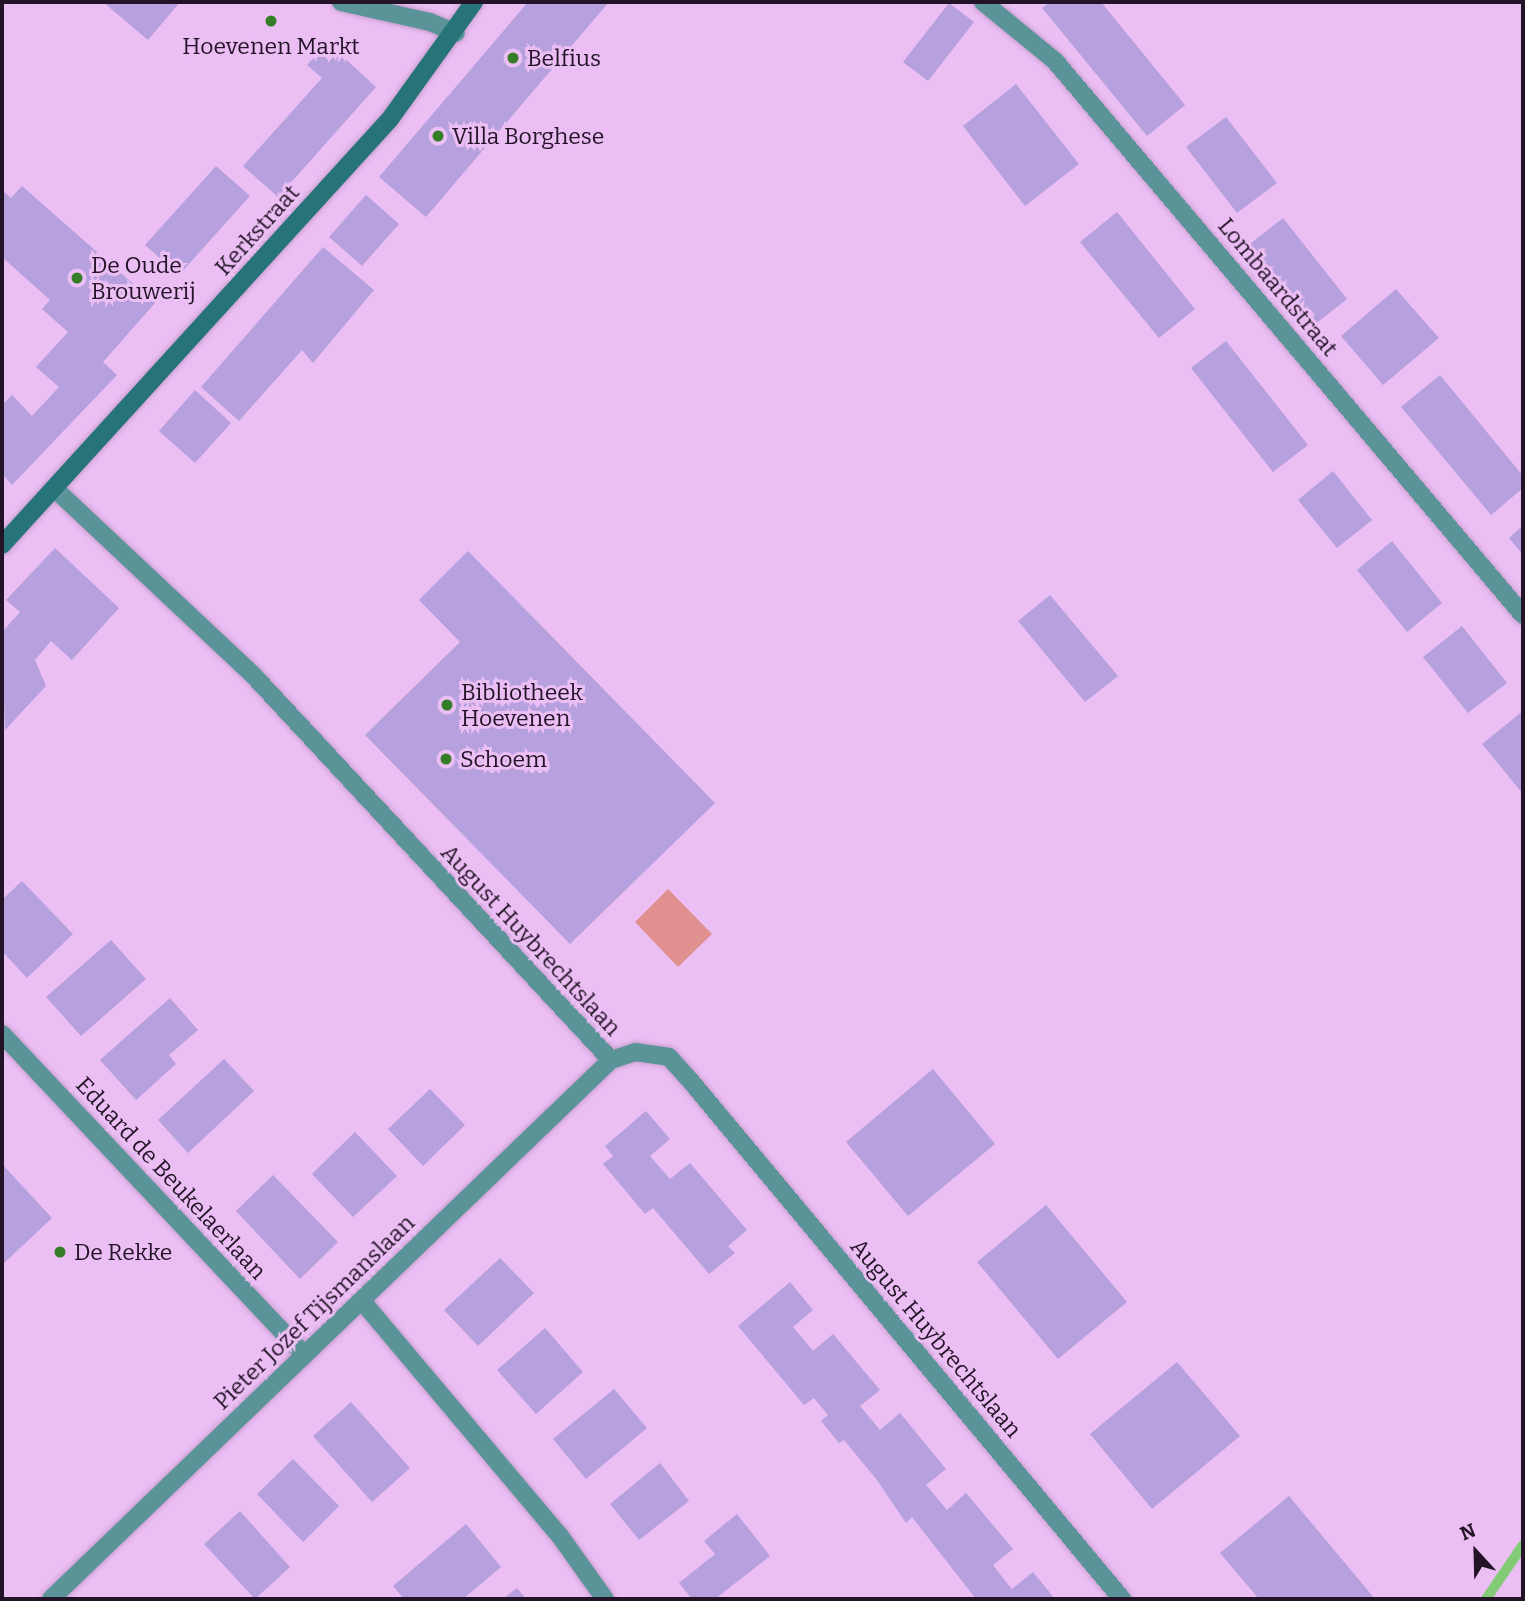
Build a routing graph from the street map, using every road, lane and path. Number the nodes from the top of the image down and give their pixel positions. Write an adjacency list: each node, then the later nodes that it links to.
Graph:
1 (341, 2): 4 (street)
2 (474, 2): 4 (main road, Kerkstraat)
3 (983, 2): 7 (street, Lombaardstraat)
4 (456, 33): 5 (main road, Kerkstraat)
5 (55, 488): 6 (main road, Kerkstraat); 9 (street, August Huybrechtslaan)
6 (2, 545)
7 (1523, 615)
8 (2, 1034): 11 (street, Eduard de Beukelaerlaan)
9 (611, 1060): 10 (street, Pieter Jozef Tijsmanslaan); 14 (street, August Huybrechtslaan)
10 (362, 1301): 11 (street, Pieter Jozef Tijsmanslaan); 13 (street)
11 (305, 1355): 12 (street, Pieter Jozef Tijsmanslaan)
12 (51, 1599)
13 (605, 1599)
14 (1122, 1599)

